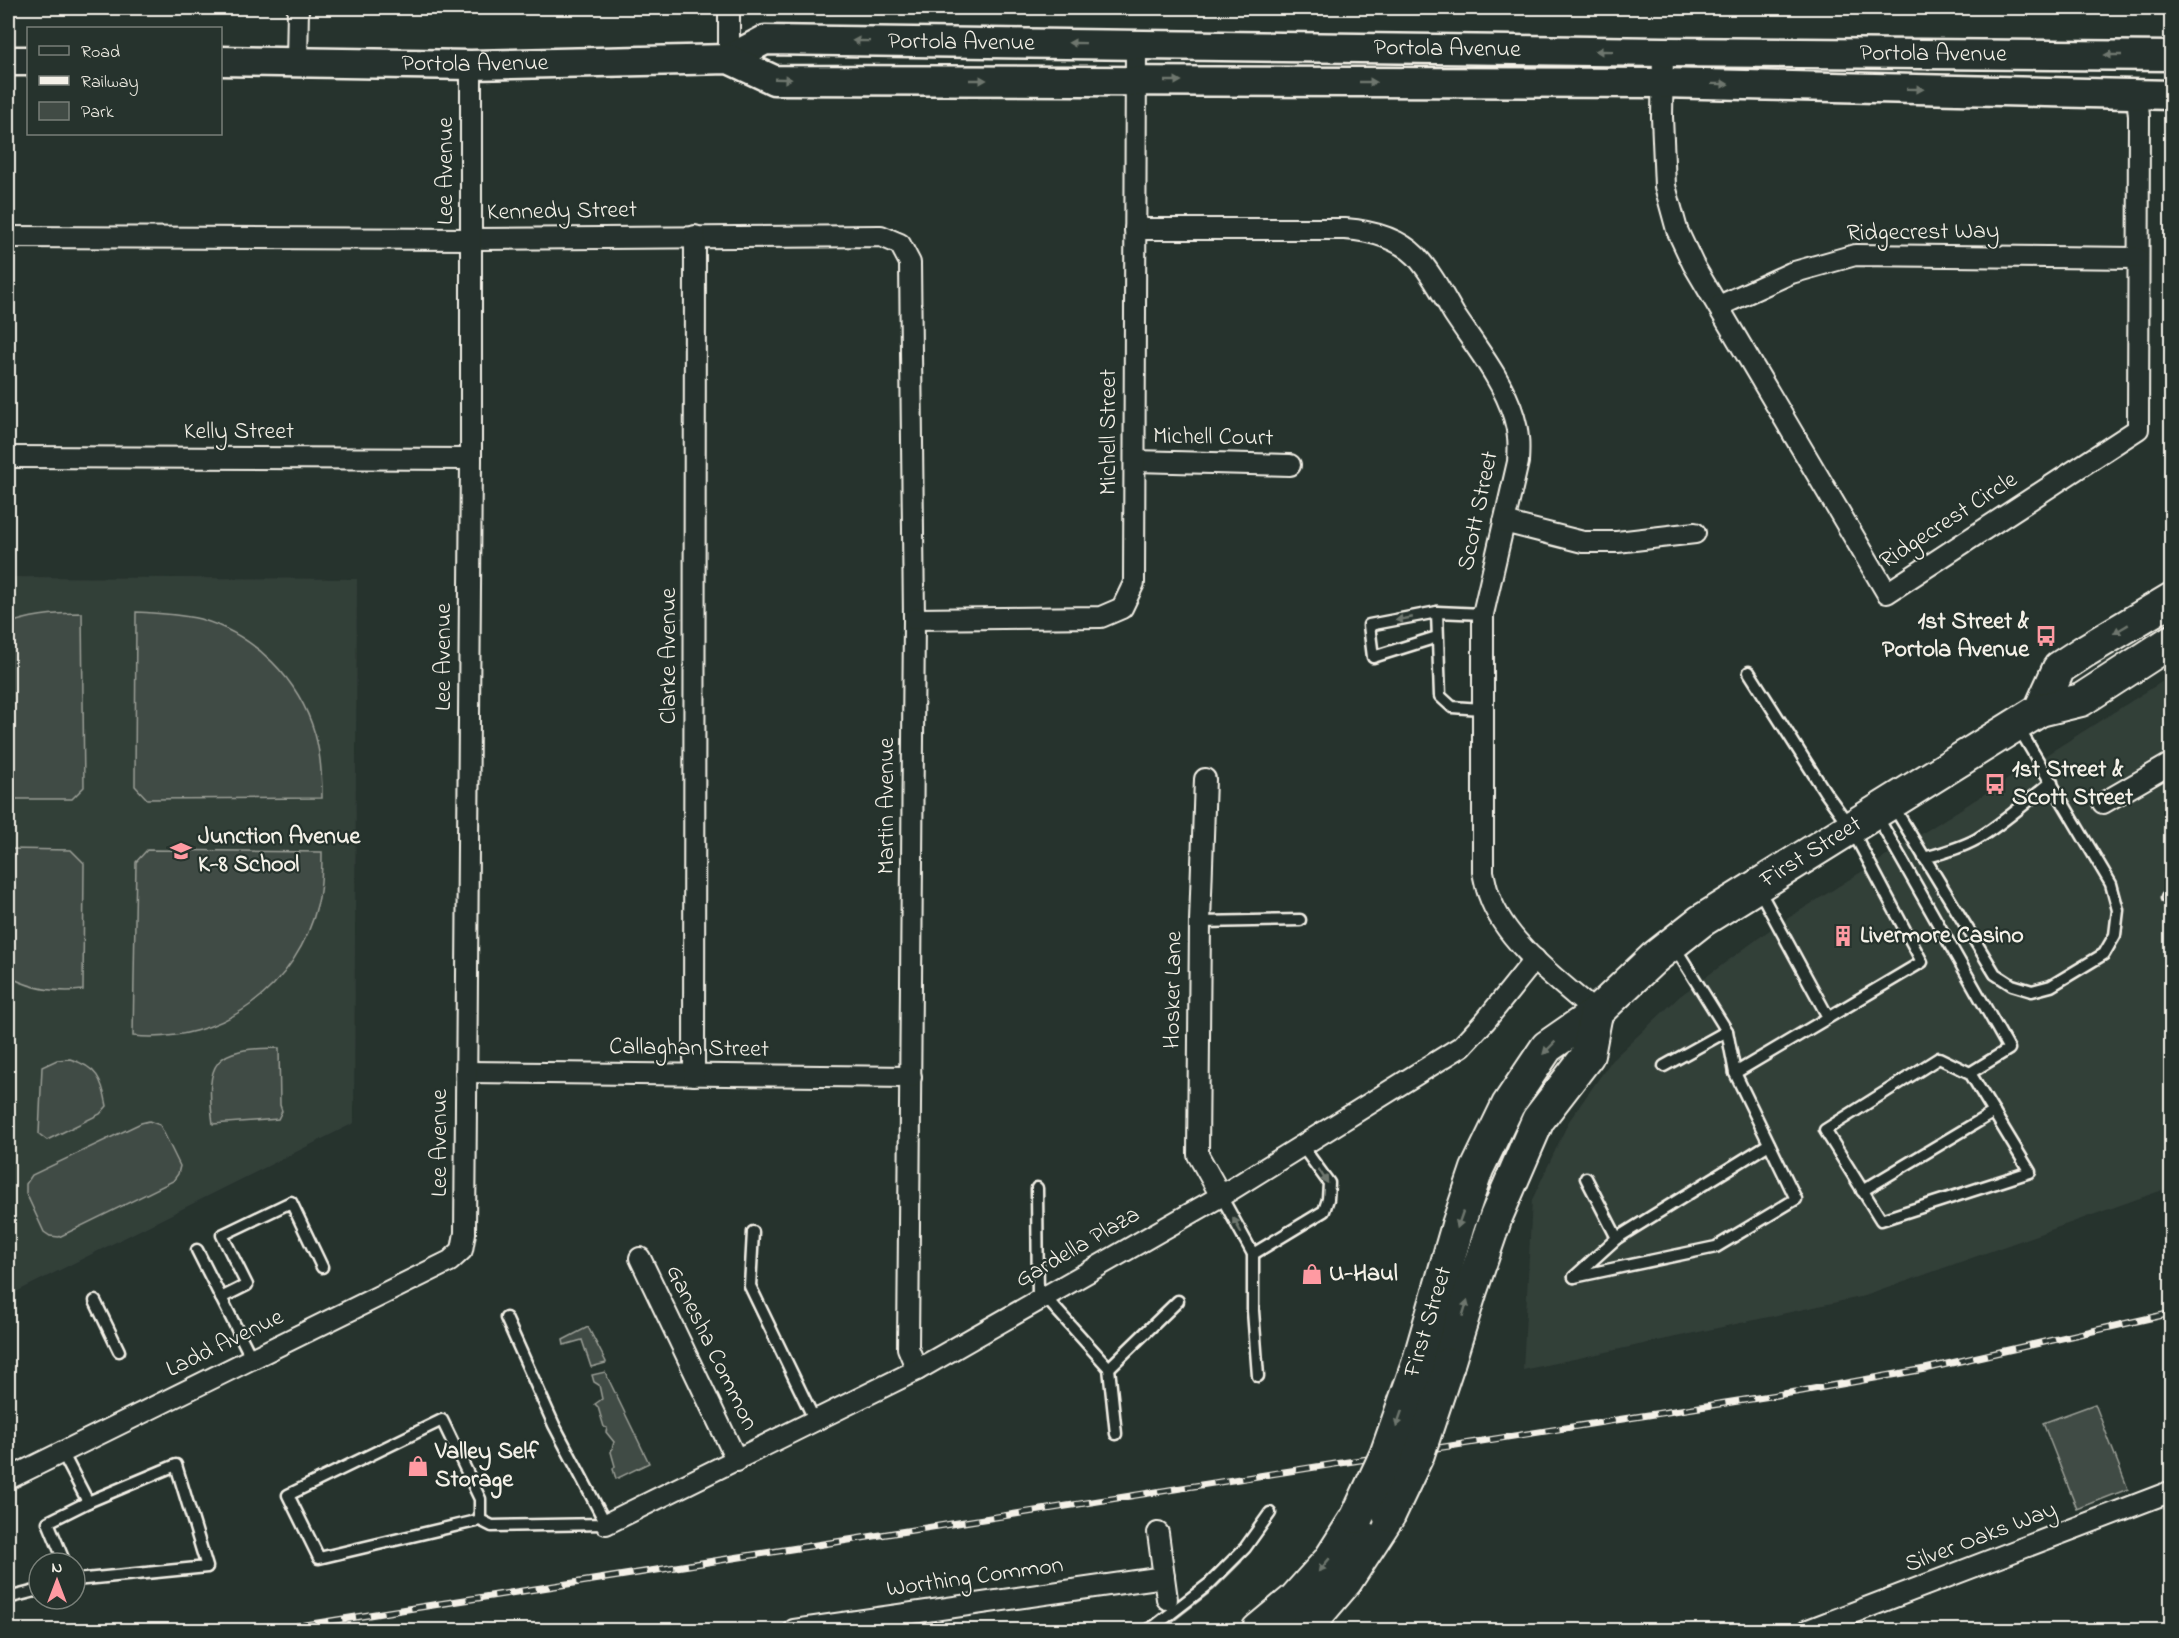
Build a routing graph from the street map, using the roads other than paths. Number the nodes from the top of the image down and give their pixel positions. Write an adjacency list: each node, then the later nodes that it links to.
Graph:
1 (298, 8): 10 (street)
2 (729, 8): 6 (street)
3 (1136, 44): 4 (main road, Portola Avenue, one-way to 3); 6 (main road, Portola Avenue, one-way to 6); 12 (street, Michell Street)
4 (1663, 52): 5 (main road, Portola Avenue, one-way to 4); 13 (street, Ridgecrest Circle)
5 (2172, 56)
6 (729, 59): 11 (main road, Portola Avenue); 12 (main road, Portola Avenue, one-way to 12)
7 (8, 61): 8 (main road)
8 (27, 61)
9 (222, 62): 10 (main road, Portola Avenue)
10 (297, 62): 11 (main road, Portola Avenue)
11 (471, 65): 19 (street, Lee Avenue)
12 (1136, 81): 13 (main road, Portola Avenue, one-way to 13); 16 (street, Michell Street)
13 (1661, 83): 14 (main road, Portola Avenue, one-way to 14); 22 (street, Ridgecrest Circle)
14 (2137, 94): 15 (main road, Portola Avenue); 21 (street, Ridgecrest Circle)
15 (2172, 95)
16 (1135, 229): 25 (street, Michell Street); 27 (street, Scott Street)
17 (695, 236): 19 (street, Kennedy Street); 20 (street, Kennedy Street); 56 (street, Clarke Avenue)
18 (8, 237): 19 (street, Kennedy Street)
19 (471, 239): 24 (street, Lee Avenue)
20 (900, 244): 32 (street, Martin Avenue)
21 (2138, 258): 22 (street, Ridgecrest Way); 22 (street, Ridgecrest Circle)
22 (1719, 306)
23 (8, 457): 24 (street, Kelly Street)
24 (471, 459): 53 (street, Lee Avenue)
25 (1134, 461): 26 (street, Michell Court); 32 (street, Michell Street)
26 (1290, 465)
27 (1504, 522): 28 (street); 31 (street, Scott Street)
28 (1695, 532)
29 (2172, 599): 37 (main road, one-way to 37)
30 (1437, 612): 31 (lane); 33 (lane); 33 (lane, one-way to 33)
31 (1483, 614): 36 (street, Scott Street)
32 (914, 619): 57 (street, Martin Avenue)
33 (1437, 637): 36 (lane)
34 (2172, 641): 37 (main road, First Street)
35 (1749, 672): 42 (lane)
36 (1482, 709): 48 (street, Scott Street)
37 (2028, 717): 40 (lane); 42 (main road, First Street)
38 (2172, 763): 41 (street)
39 (1205, 779): 46 (street, Hosker Lane)
40 (2052, 782): 43 (lane); 43 (lane)
41 (2103, 803)
42 (1873, 815): 43 (lane); 44 (main road, First Street); 50 (lane); 55 (lane)
43 (1924, 858)
44 (1757, 886): 47 (main road, First Street); 50 (lane)
45 (1300, 920): 46 (lane)
46 (1200, 922): 64 (street, Hosker Lane)
47 (1672, 943): 49 (main road, First Street); 51 (lane)
48 (1535, 959): 49 (street, Scott Street); 60 (street, Gardella Plaza)
49 (1596, 1013): 79 (main road, First Street)
50 (1828, 1017): 54 (lane)
51 (1727, 1031): 52 (lane); 54 (lane)
52 (1664, 1066)
53 (466, 1071): 56 (street, Callaghan Street); 68 (street, Lee Avenue)
54 (1735, 1073): 59 (lane)
55 (1970, 1073): 58 (lane); 63 (lane)
56 (694, 1075): 57 (street, Callaghan Street)
57 (911, 1077): 81 (street, Martin Avenue)
58 (1994, 1112): 63 (lane); 63 (lane)
59 (1769, 1144): 66 (lane); 66 (lane)
60 (1302, 1146): 64 (street, Gardella Plaza); 69 (lane, one-way to 69)
61 (1586, 1178): 66 (lane)
62 (1037, 1188): 73 (lane)
63 (1862, 1191)
64 (1221, 1196): 69 (lane, one-way to 64); 73 (street, Gardella Plaza)
65 (753, 1232): 83 (lane)
66 (1617, 1238)
67 (197, 1250): 72 (lane)
68 (462, 1250): 78 (street, Ladd Avenue)
69 (1253, 1254): 82 (lane)
70 (640, 1258): 86 (street, Ganesha Common)
71 (322, 1267): 72 (lane)
72 (221, 1298): 78 (lane)
73 (1042, 1299): 80 (lane); 81 (street, Gardella Plaza)
74 (95, 1301): 77 (lane)
75 (1178, 1301): 80 (lane)
76 (506, 1318): 92 (lane)
77 (119, 1351)
78 (252, 1359): 85 (street, Ladd Avenue)
79 (1433, 1364): 103 (main road, First Street, one-way to 103, bridge); 104 (main road, First Street, bridge)
80 (1109, 1368): 84 (lane)
81 (917, 1370): 83 (street, Gardella Plaza)
82 (1258, 1376)
83 (815, 1421): 86 (street, Gardella Plaza)
84 (1116, 1434)
85 (62, 1452): 87 (street, Ladd Avenue); 89 (lane)
86 (737, 1461): 92 (street, Gardella Plaza)
87 (8, 1479)
88 (2172, 1491): 105 (street, Silver Oaks Way)
89 (88, 1502): 94 (lane); 96 (lane)
90 (1270, 1513): 102 (lane)
91 (480, 1520): 91 (lane); 92 (lane)
92 (606, 1524)
93 (1158, 1533): 95 (street)
94 (60, 1551)
95 (1164, 1577): 99 (street); 100 (street, Worthing Common)
96 (87, 1579)
97 (27, 1593): 98 (lane)
98 (8, 1598)
99 (1167, 1599)
100 (835, 1627): 101 (street, Worthing Common)
101 (794, 1630)
102 (1147, 1630)
103 (1258, 1630)
104 (1304, 1630)
105 (1808, 1630)

